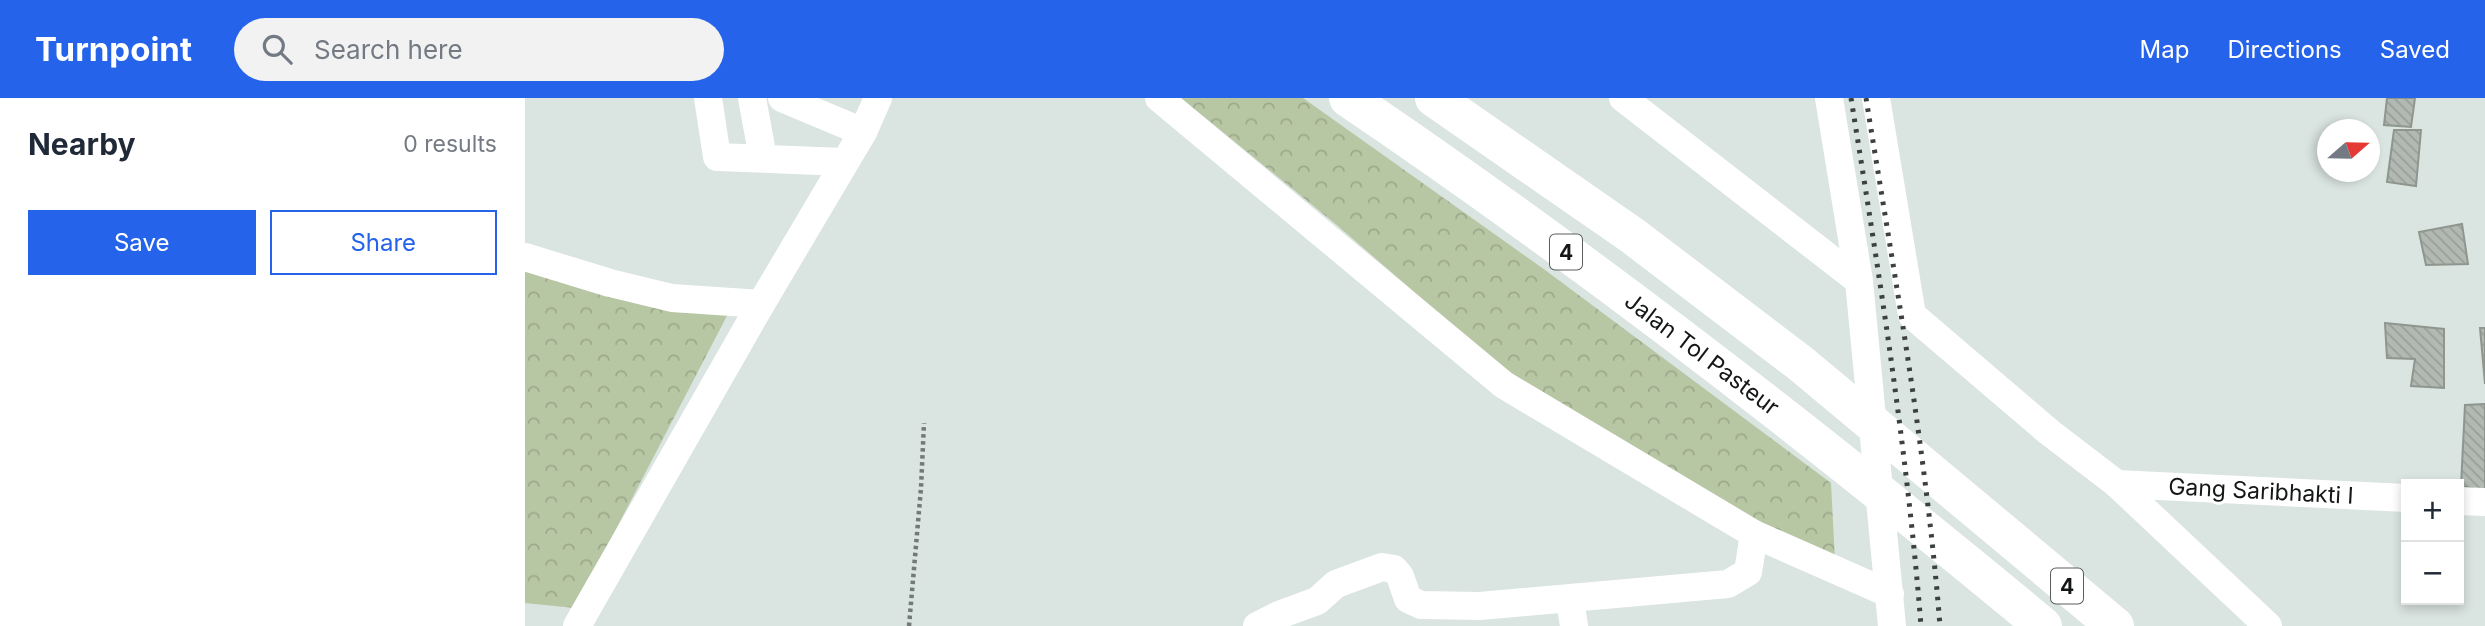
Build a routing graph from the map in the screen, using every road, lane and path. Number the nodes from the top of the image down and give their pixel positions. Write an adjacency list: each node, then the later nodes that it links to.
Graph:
1 (708, 98): 12 (street)
2 (752, 98): 12 (street)
3 (782, 98): 11 (street)
4 (878, 98): 11 (street)
5 (1159, 98): 22 (street)
6 (1348, 98): 29 (highway, Jalan Tol Pasteur / 4)
7 (1434, 98): 30 (highway, 4)
8 (1623, 98): 15 (street)
9 (1829, 98): 15 (street)
10 (1876, 98): 18 (street)
11 (863, 132): 13 (street)
12 (763, 158): 13 (street)
13 (844, 162): 16 (street)
14 (525, 257): 16 (street)
15 (1859, 281): 23 (street)
16 (761, 304): 25 (street)
17 (924, 423): 26 (path)
18 (2117, 484): 19 (street, Gang Saribhakti I); 31 (street)
19 (2401, 498)
20 (2464, 501): 21 (street)
21 (2485, 502)
22 (1754, 534): 23 (street); 24 (street)
23 (1890, 594): 28 (street)
24 (1572, 612): 27 (street)
25 (577, 626)
26 (909, 626)
27 (1257, 626)
28 (1892, 626)
29 (2043, 626)
30 (2115, 626)
31 (2268, 626)

